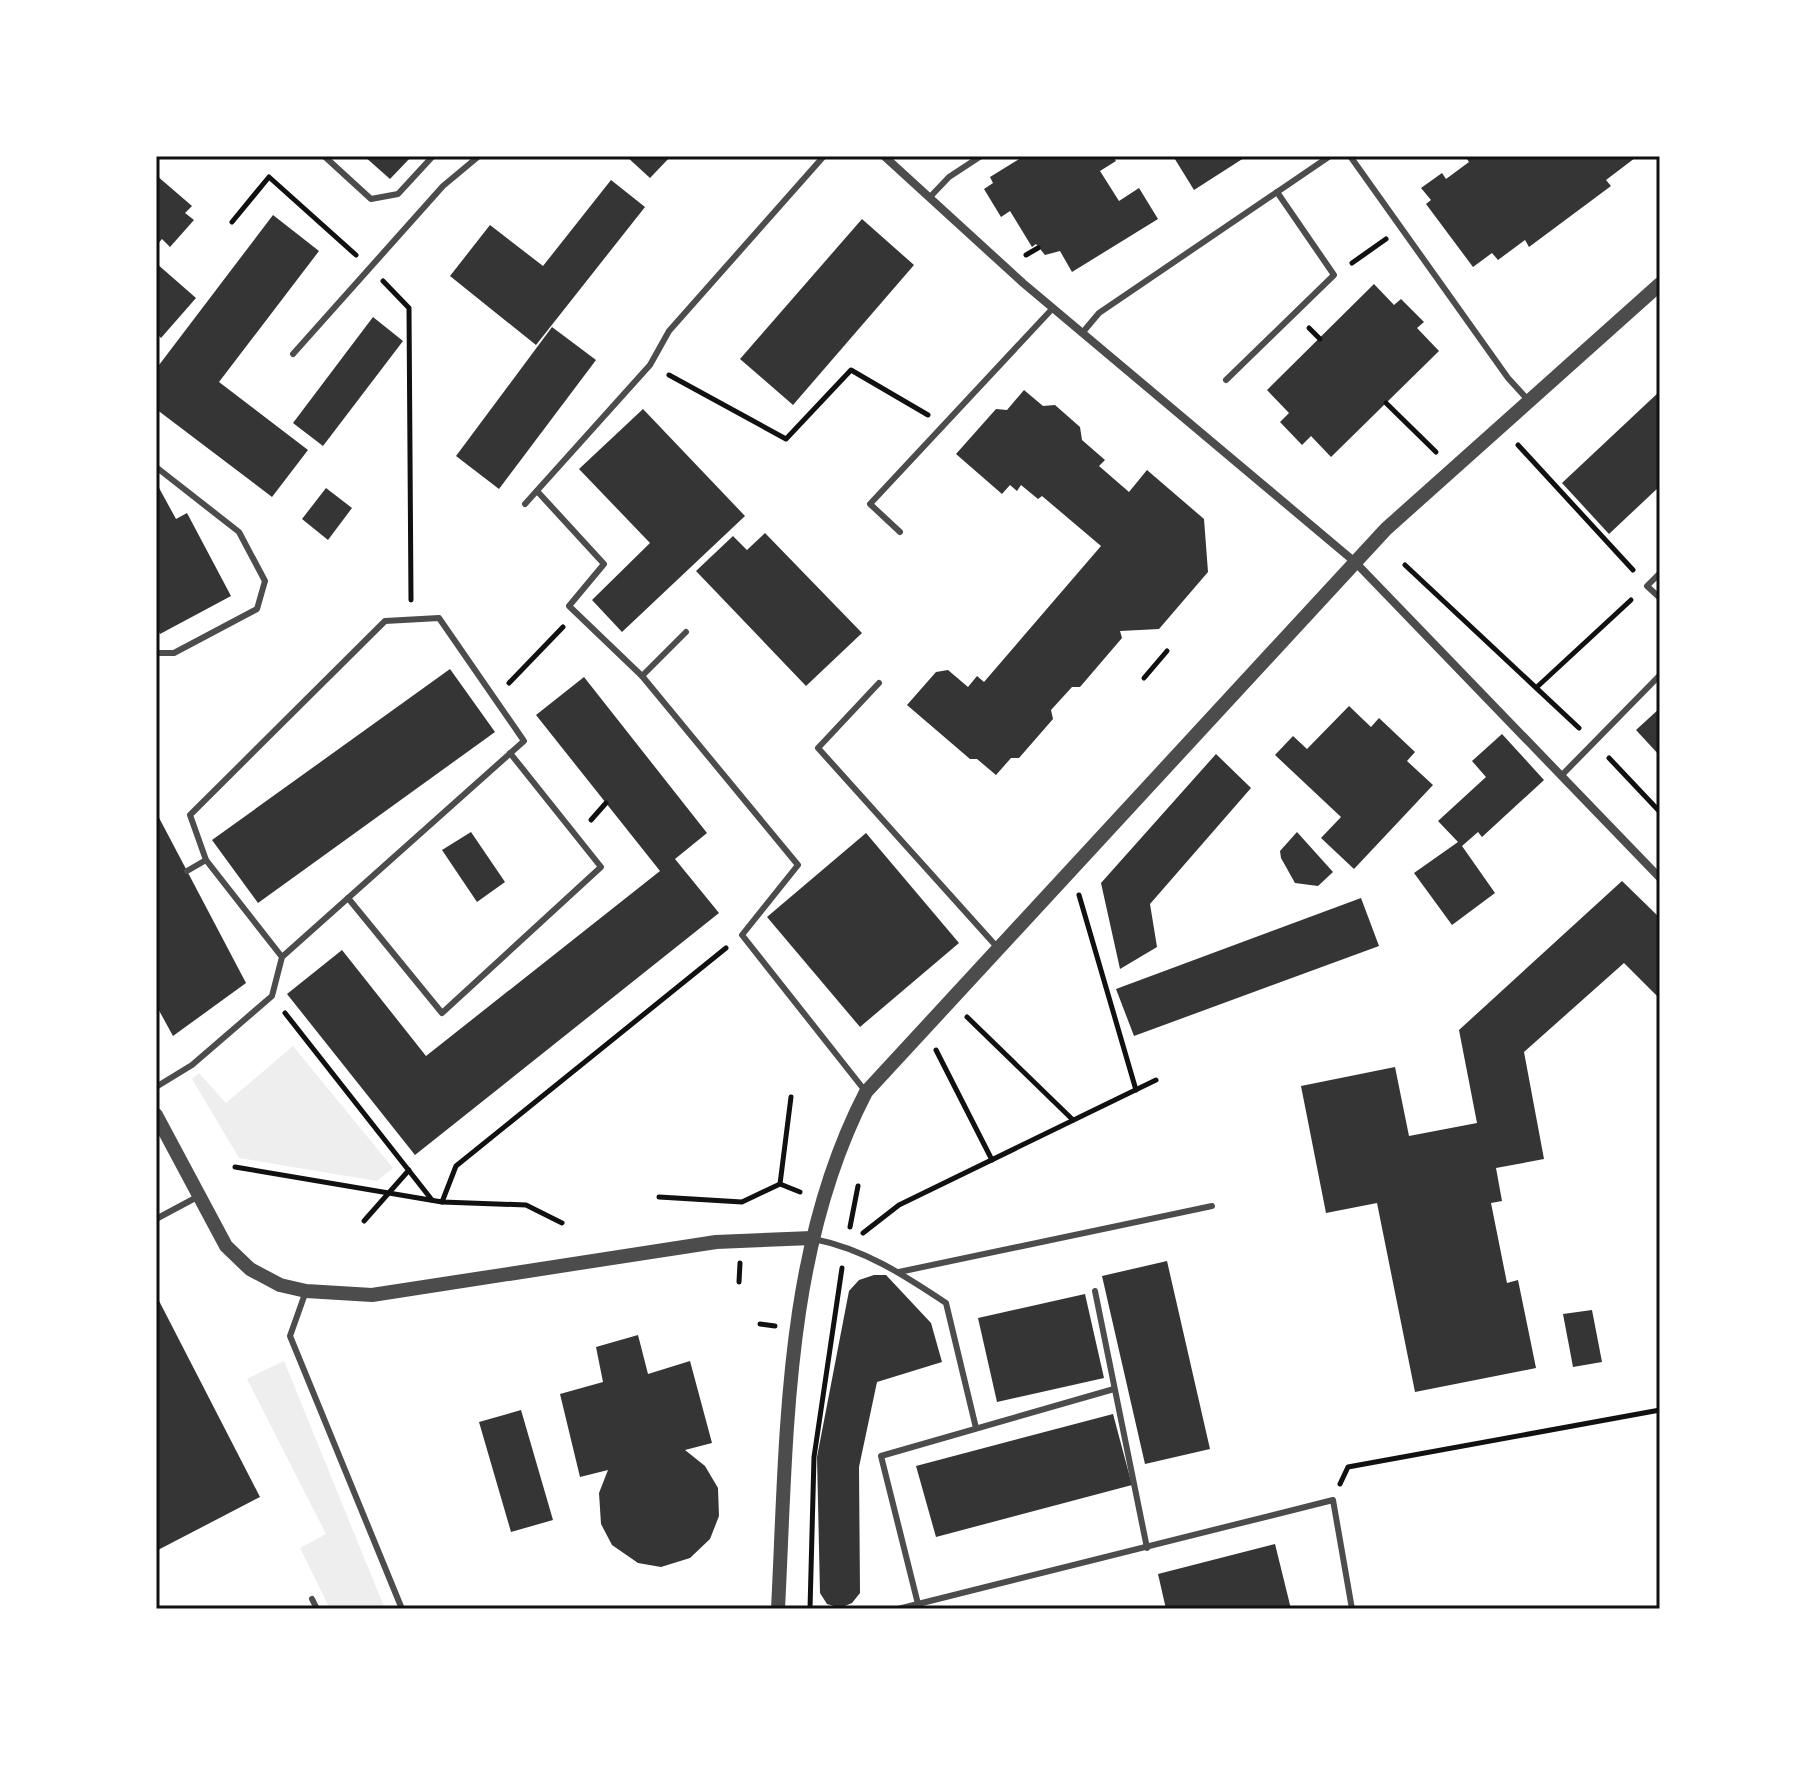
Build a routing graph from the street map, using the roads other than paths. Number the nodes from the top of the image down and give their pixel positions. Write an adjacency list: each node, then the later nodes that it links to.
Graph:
1 (324, 156): 2 (lane)
2 (433, 156)
3 (479, 156): 14 (lane)
4 (824, 156): 18 (lane)
5 (884, 156): 10 (street)
6 (981, 156): 10 (lane)
7 (1330, 156): 9 (lane)
8 (1350, 156): 16 (lane)
9 (1277, 192): 13 (lane); 15 (lane)
10 (930, 197): 12 (street)
11 (1660, 284): 16 (street)
12 (1053, 308): 13 (street); 20 (lane)
13 (1083, 332): 21 (street)
14 (293, 354)
15 (1226, 380)
16 (1529, 401): 21 (street)
17 (156, 467): 25 (lane)
18 (537, 491): 19 (lane); 27 (lane)
19 (525, 504)
20 (900, 532)
21 (1355, 562): 30 (street); 35 (street)
22 (1660, 573): 23 (lane)
23 (1660, 598)
24 (686, 632): 27 (lane)
25 (156, 653)
26 (1660, 675): 30 (lane)
27 (642, 676): 38 (lane)
28 (879, 683): 35 (lane)
29 (510, 753): 31 (lane); 34 (lane); 34 (lane)
30 (1561, 776): 33 (street)
31 (206, 860): 32 (lane); 36 (lane)
32 (187, 871)
33 (1660, 878)
34 (348, 898): 36 (lane)
35 (997, 947): 38 (street)
36 (282, 957): 37 (lane)
37 (156, 1087)
38 (866, 1092): 43 (street)
39 (156, 1115): 40 (street)
40 (199, 1196): 42 (lane); 45 (street)
41 (1212, 1206): 44 (lane)
42 (156, 1219)
43 (812, 1238): 44 (lane); 45 (street); 54 (street)
44 (899, 1272): 48 (lane)
45 (306, 1291): 53 (lane)
46 (1095, 1291): 47 (lane)
47 (1114, 1389): 48 (lane); 49 (lane)
48 (976, 1428): 51 (lane)
49 (1147, 1548): 51 (lane); 56 (lane)
50 (312, 1599): 52 (lane)
51 (918, 1604): 55 (lane)
52 (317, 1609)
53 (402, 1609)
54 (778, 1609)
55 (898, 1609)
56 (1352, 1609)

